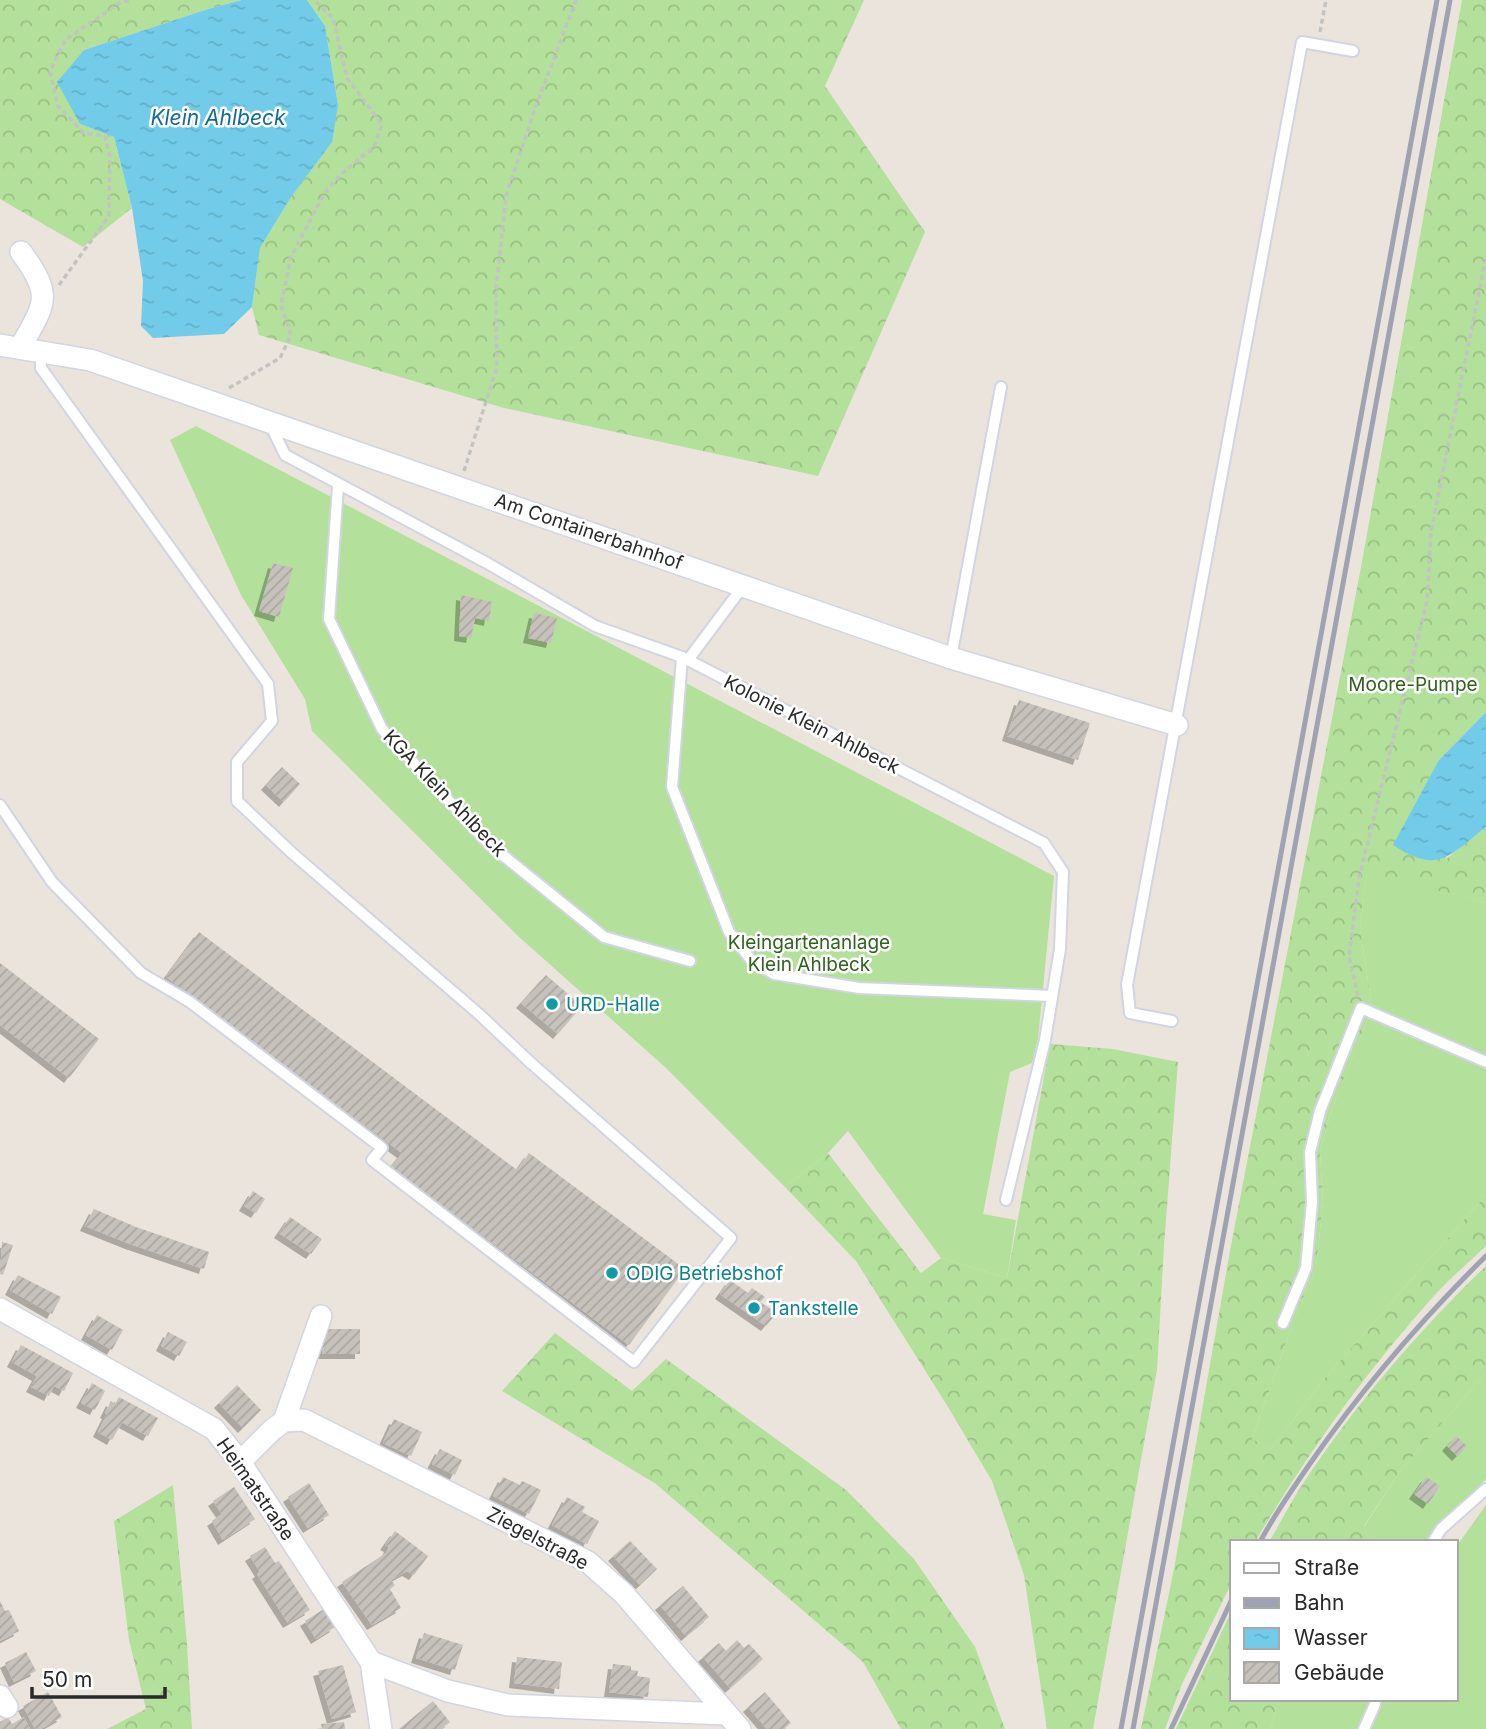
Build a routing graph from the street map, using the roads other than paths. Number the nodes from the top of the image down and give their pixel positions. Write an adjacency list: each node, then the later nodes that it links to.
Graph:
1 (1353, 51): 10 (lane)
2 (21, 253): 3 (street)
3 (20, 348): 5 (street, Am Containerbahnhof); 11 (lane)
4 (1001, 387): 8 (lane)
5 (269, 421): 6 (lane, Kolonie Klein Ahlbeck); 7 (street, Am Containerbahnhof)
6 (338, 485): 9 (lane, Kolonie Klein Ahlbeck); 12 (lane, KGA Klein Ahlbeck)
7 (744, 584): 8 (street, Am Containerbahnhof); 9 (lane)
8 (951, 657): 10 (street, Am Containerbahnhof)
9 (685, 658): 13 (lane, Kolonie Klein Ahlbeck); 13 (lane)
10 (1177, 725): 14 (lane)
11 (0, 805)
12 (690, 961)
13 (1052, 996): 16 (lane, Kolonie Klein Ahlbeck)
14 (1172, 1021)
15 (1486, 1062): 19 (lane)
16 (1006, 1200)
17 (0, 1309): 21 (street, Heimatstraße)
18 (321, 1316): 20 (street)
19 (1283, 1324)
20 (284, 1421): 21 (street); 26 (street, Ziegelstraße)
21 (240, 1462): 24 (street, Heimatstraße)
22 (1486, 1489): 23 (lane)
23 (1434, 1540)
24 (371, 1662): 26 (street); 27 (street, Heimatstraße)
25 (1375, 1704): 28 (lane)
26 (732, 1722)
27 (381, 1729)
28 (1364, 1729)

